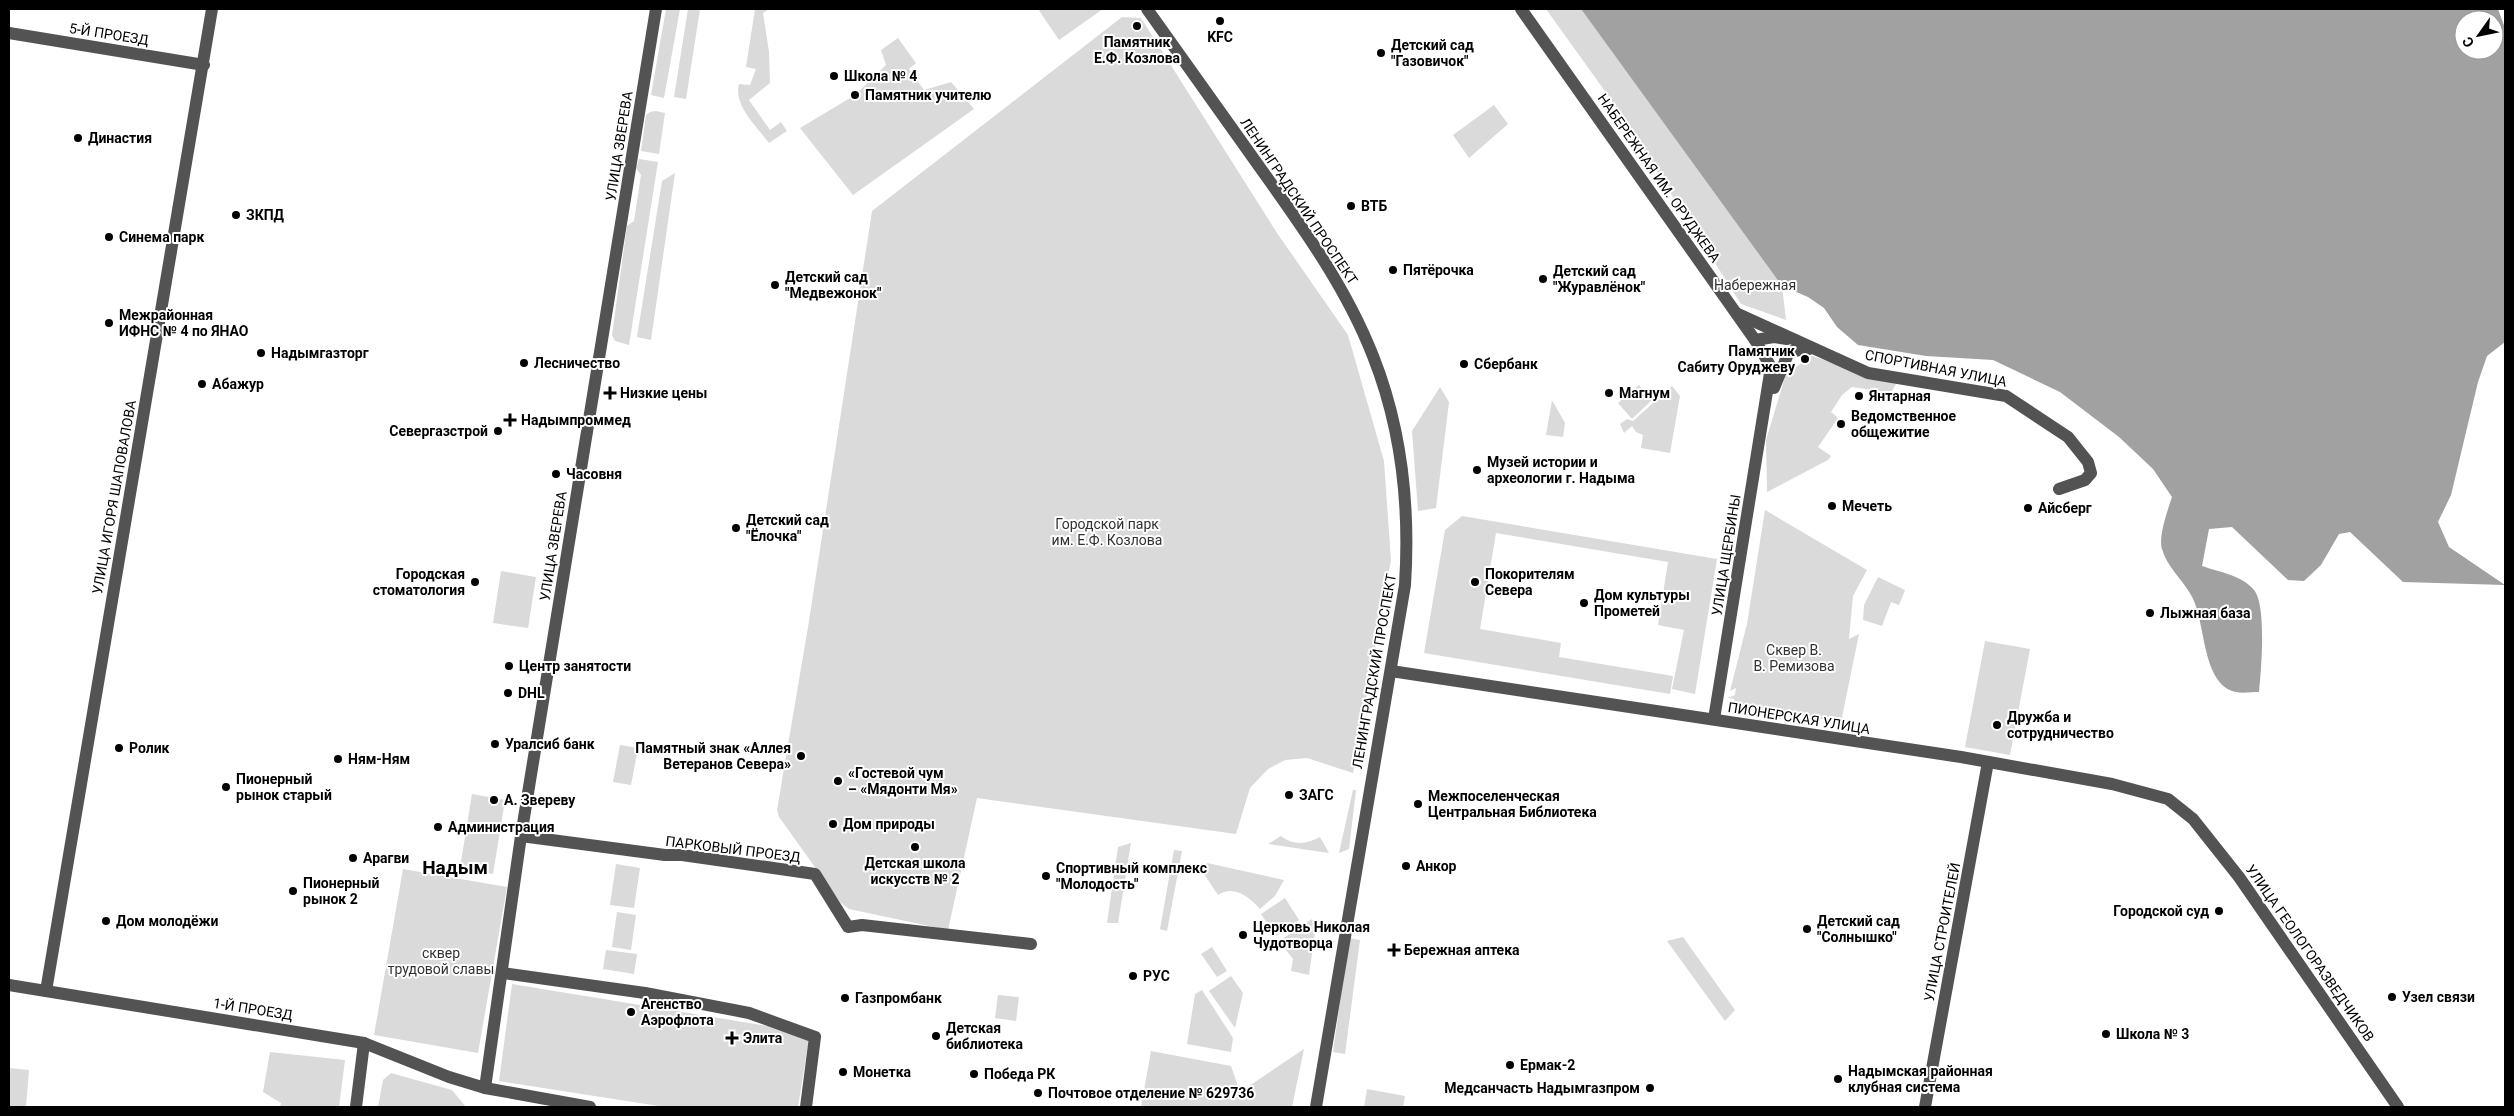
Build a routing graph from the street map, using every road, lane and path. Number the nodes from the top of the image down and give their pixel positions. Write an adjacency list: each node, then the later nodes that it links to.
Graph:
1 (212, 9): 6 (street, УЛИЦА ИГОРЯ ШАПОВАЛОВА)
2 (656, 9): 17 (street, УЛИЦА ЗВЕРЕВА)
3 (1147, 9): 13 (street, ЛЕНИНГРАДСКИЙ ПРОСПЕКТ)
4 (1521, 9): 7 (street, НАБЕРЕЖНАЯ ИМ. ОРУДЖЕВА)
5 (9, 33): 6 (street, 5-Й ПРОЕЗД)
6 (204, 65): 21 (street, УЛИЦА ИГОРЯ ШАПОВАЛОВА)
7 (1736, 313): 8 (street, НАБЕРЕЖНАЯ ИМ. ОРУДЖЕВА); 9 (street, СПОРТИВНАЯ УЛИЦА)
8 (1755, 340): 9 (street); 11 (street, НАБЕРЕЖНАЯ ИМ. ОРУДЖЕВА)
9 (1794, 340): 10 (street, СПОРТИВНАЯ УЛИЦА)
10 (1812, 348): 11 (street); 12 (street, СПОРТИВНАЯ УЛИЦА)
11 (1768, 395): 14 (street, УЛИЦА ЩЕРБИНЫ)
12 (2059, 489)
13 (1391, 671): 14 (street, ПИОНЕРСКАЯ УЛИЦА); 27 (street, ЛЕНИНГРАДСКИЙ ПРОСПЕКТ)
14 (1714, 719): 15 (street, ПИОНЕРСКАЯ УЛИЦА)
15 (1988, 762): 16 (street, ПИОНЕРСКАЯ УЛИЦА); 28 (street, УЛИЦА СТРОИТЕЛЕЙ)
16 (2193, 819): 29 (street, УЛИЦА ГЕОЛОГОРАЗВЕДЧИКОВ)
17 (521, 836): 18 (street, ПАРКОВЫЙ ПРОЕЗД); 19 (street, УЛИЦА ЗВЕРЕВА)
18 (1031, 944)
19 (503, 973): 23 (street, УЛИЦА ЗВЕРЕВА); 26 (street)
20 (9, 985): 21 (street, 1-Й ПРОЕЗД)
21 (46, 991): 22 (street, 1-Й ПРОЕЗД)
22 (364, 1044): 23 (street, 1-Й ПРОЕЗД); 24 (street)
23 (485, 1088): 25 (street, 1-Й ПРОЕЗД)
24 (356, 1107)
25 (590, 1107)
26 (806, 1107)
27 (1316, 1107)
28 (1925, 1107)
29 (2398, 1107)

